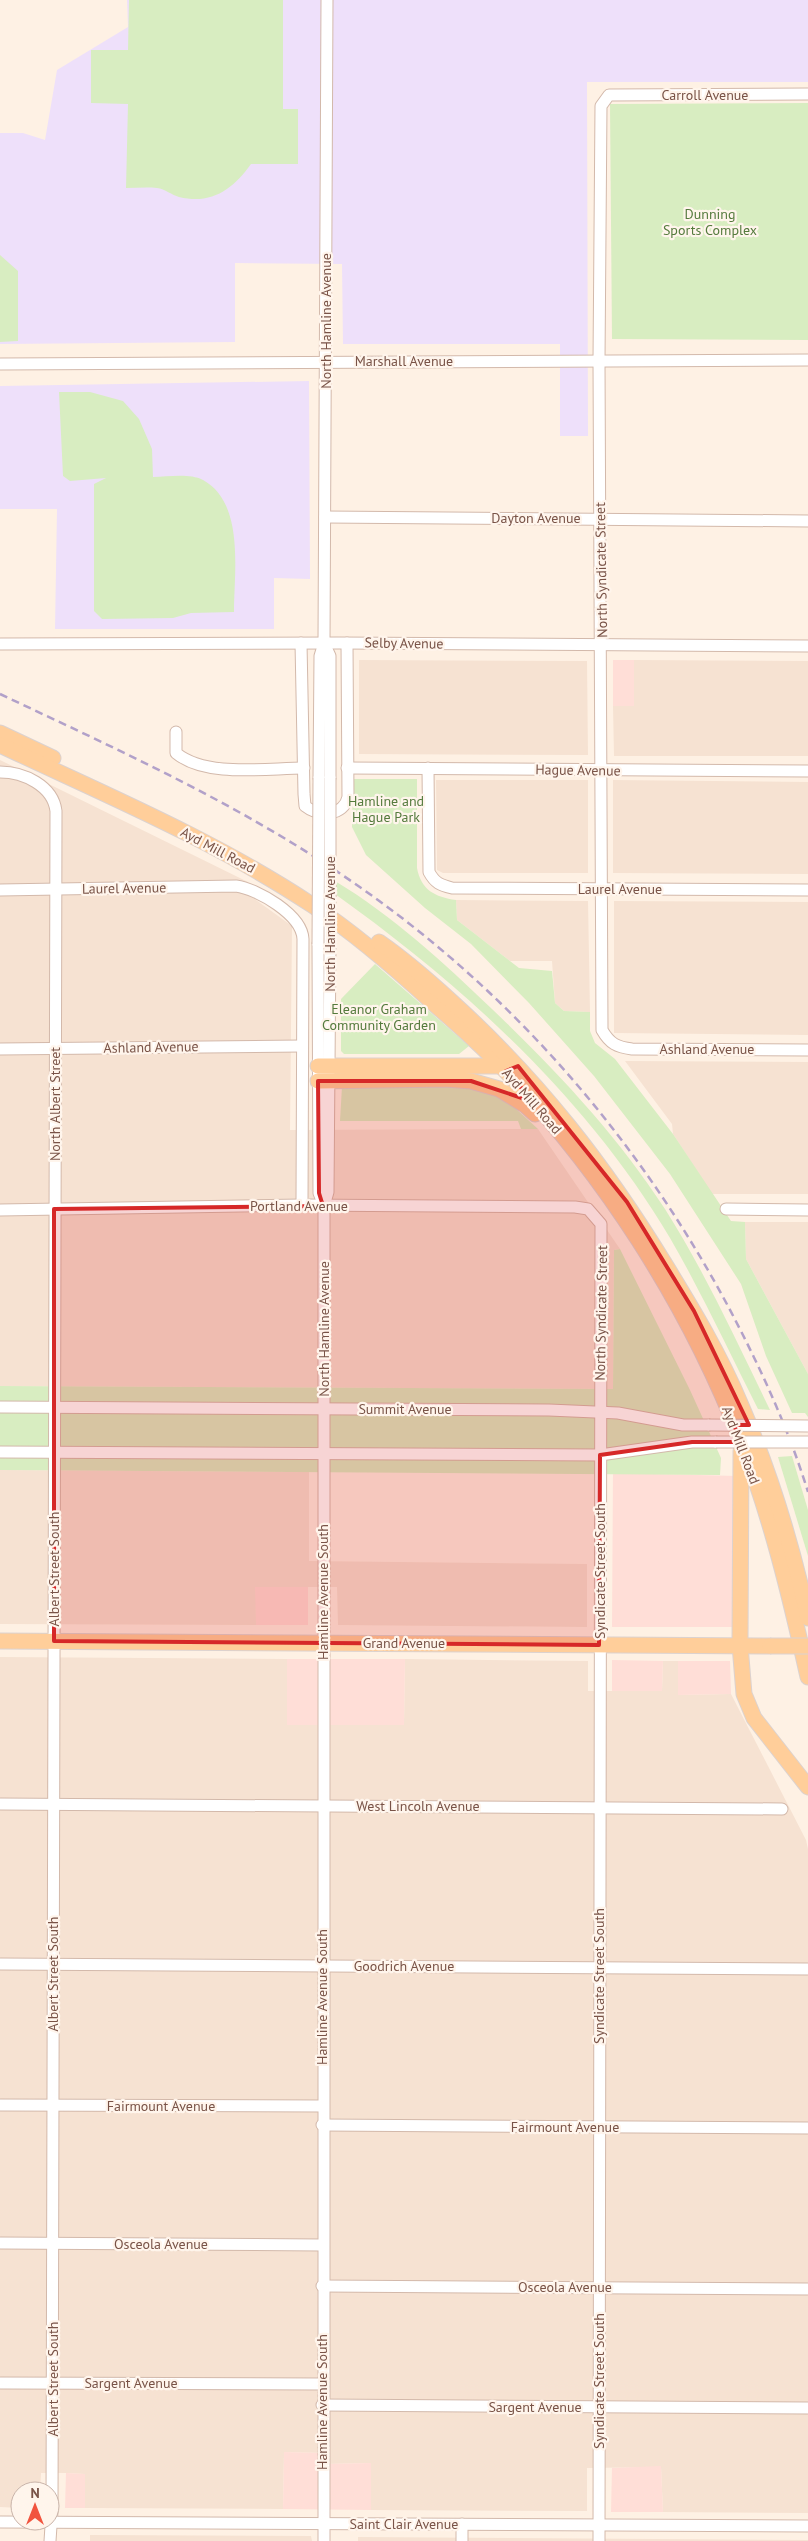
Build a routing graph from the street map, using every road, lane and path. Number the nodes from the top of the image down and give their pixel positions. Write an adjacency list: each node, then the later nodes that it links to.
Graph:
1 (327, 0): 5 (street, North Hamline Avenue)
2 (808, 94): 3 (street, Carroll Avenue)
3 (604, 99): 6 (street, North Syndicate Street)
4 (808, 360): 6 (street, Marshall Avenue)
5 (326, 361): 6 (street, Marshall Avenue); 7 (street, Marshall Avenue); 8 (street, North Hamline Avenue)
6 (599, 361): 9 (street, North Syndicate Street)
7 (0, 364)
8 (324, 517): 9 (street, Dayton Avenue); 12 (street, North Hamline Avenue)
9 (600, 519): 10 (street, Dayton Avenue); 15 (street, North Syndicate Street)
10 (808, 521)
11 (302, 643): 12 (street, Selby Avenue); 14 (street, Selby Avenue); 20 (street)
12 (324, 643): 13 (street, Selby Avenue); 31 (street, North Hamline Avenue, bridge); 31 (street, North Hamline Avenue, bridge)
13 (347, 643): 15 (street, Selby Avenue); 21 (street)
14 (0, 644)
15 (602, 645): 16 (street, Selby Avenue); 23 (street, North Syndicate Street)
16 (808, 646)
17 (176, 732): 20 (street)
18 (0, 733): 37 (main road, Ayd Mill Road)
19 (0, 745): 37 (main road, Ayd Mill Road)
20 (304, 768): 21 (street)
21 (347, 768): 22 (street, Hague Avenue)
22 (428, 768): 23 (street, Hague Avenue); 28 (street, Laurel Avenue)
23 (602, 770): 24 (street, Hague Avenue); 28 (street, North Syndicate Street)
24 (808, 770)
25 (0, 772): 27 (street, North Albert Street)
26 (249, 888): 27 (street, Laurel Avenue); 33 (street, North Hamline Avenue)
27 (55, 889): 29 (street, Laurel Avenue); 34 (street, North Albert Street)
28 (603, 889): 30 (street, Laurel Avenue); 32 (street, North Syndicate Street)
29 (0, 890)
30 (808, 890)
31 (324, 943): 38 (street, North Hamline Avenue)
32 (608, 1041): 36 (street, Ashland Avenue)
33 (302, 1046): 34 (street, Ashland Avenue); 41 (street, North Hamline Avenue)
34 (55, 1048): 35 (street, Ashland Avenue); 43 (street, North Albert Street)
35 (0, 1049)
36 (808, 1050)
37 (508, 1067): 38 (main road); 39 (main road); 40 (main road, Ayd Mill Road); 59 (main road, Ayd Mill Road)
38 (324, 1073): 39 (main road); 42 (street, North Hamline Avenue)
39 (446, 1078): 40 (main road)
40 (588, 1168): 53 (main road, Ayd Mill Road)
41 (302, 1205): 42 (street, Portland Avenue); 43 (street, Portland Avenue)
42 (324, 1206): 47 (street, Portland Avenue); 50 (street, North Hamline Avenue)
43 (54, 1209): 45 (street, Portland Avenue); 49 (street, North Albert Street)
44 (726, 1209): 46 (street)
45 (0, 1210)
46 (808, 1210)
47 (595, 1215): 51 (street, North Syndicate Street)
48 (0, 1407): 49 (street, Summit Avenue)
49 (54, 1407): 50 (street, Summit Avenue); 55 (street, Albert Street South)
50 (324, 1409): 51 (street, Summit Avenue); 57 (street, North Hamline Avenue)
51 (600, 1412): 52 (street, Summit Avenue, bridge); 58 (street, Syndicate Street South)
52 (808, 1426)
53 (741, 1440): 64 (main road); 66 (main road, Ayd Mill Road)
54 (808, 1442): 58 (street, bridge)
55 (54, 1451): 56 (street); 57 (street); 61 (street, Albert Street South)
56 (0, 1452)
57 (324, 1453): 58 (street); 62 (street, Hamline Avenue South)
58 (600, 1455): 63 (street, Syndicate Street South)
59 (808, 1618)
60 (0, 1641): 61 (main road, Grand Avenue)
61 (54, 1641): 62 (main road, Grand Avenue); 70 (street, Albert Street South)
62 (322, 1643): 63 (main road, Grand Avenue); 71 (street, Hamline Avenue South)
63 (599, 1645): 64 (main road, Grand Avenue); 72 (street, Syndicate Street South)
64 (745, 1645): 65 (main road, Grand Avenue, bridge); 67 (main road); 68 (main road)
65 (808, 1646)
66 (808, 1677)
67 (808, 1773)
68 (808, 1786)
69 (0, 1804): 70 (street, West Lincoln Avenue)
70 (54, 1804): 71 (street, West Lincoln Avenue); 75 (street, Albert Street South)
71 (322, 1806): 72 (street, West Lincoln Avenue); 76 (street, Hamline Avenue South)
72 (599, 1807): 73 (street, West Lincoln Avenue); 77 (street, Syndicate Street South)
73 (782, 1809)
74 (0, 1964): 75 (street, Goodrich Avenue)
75 (53, 1964): 76 (street, Goodrich Avenue); 80 (street, Albert Street South)
76 (322, 1966): 77 (street, Goodrich Avenue); 81 (street, Hamline Avenue South)
77 (599, 1968): 78 (street, Goodrich Avenue); 83 (street, Syndicate Street South)
78 (808, 1969)
79 (0, 2105): 80 (street, Fairmount Avenue)
80 (53, 2105): 81 (street, Fairmount Avenue); 86 (street, Albert Street South)
81 (322, 2106): 82 (street, Hamline Avenue South)
82 (322, 2125): 83 (street, Fairmount Avenue); 87 (street, Hamline Avenue South)
83 (599, 2127): 84 (street, Fairmount Avenue); 89 (street, Syndicate Street South)
84 (808, 2128)
85 (0, 2243): 86 (street, Osceola Avenue)
86 (53, 2244): 87 (street, Osceola Avenue); 92 (street, Albert Street South)
87 (322, 2245): 88 (street, Hamline Avenue South)
88 (322, 2286): 89 (street, Osceola Avenue); 93 (street, Hamline Avenue South)
89 (599, 2288): 90 (street, Osceola Avenue); 95 (street, Syndicate Street South)
90 (808, 2289)
91 (0, 2383): 92 (street, Sargent Avenue)
92 (52, 2383): 93 (street, Sargent Avenue); 97 (street, Albert Street South)
93 (322, 2384): 94 (street, Hamline Avenue South)
94 (322, 2406): 95 (street, Sargent Avenue); 99 (street, Hamline Avenue South)
95 (599, 2407): 96 (street, Sargent Avenue); 101 (street, Syndicate Street South)
96 (808, 2408)
97 (51, 2481)
98 (60, 2522): 99 (street, Saint Clair Avenue)
99 (322, 2523): 100 (street, Saint Clair Avenue); 103 (street, Hamline Avenue South)
100 (462, 2524): 101 (street, Saint Clair Avenue); 104 (street)
101 (599, 2525): 102 (street, Saint Clair Avenue); 105 (street, Syndicate Street South)
102 (808, 2526)
103 (324, 2541)
104 (462, 2541)
105 (599, 2541)

